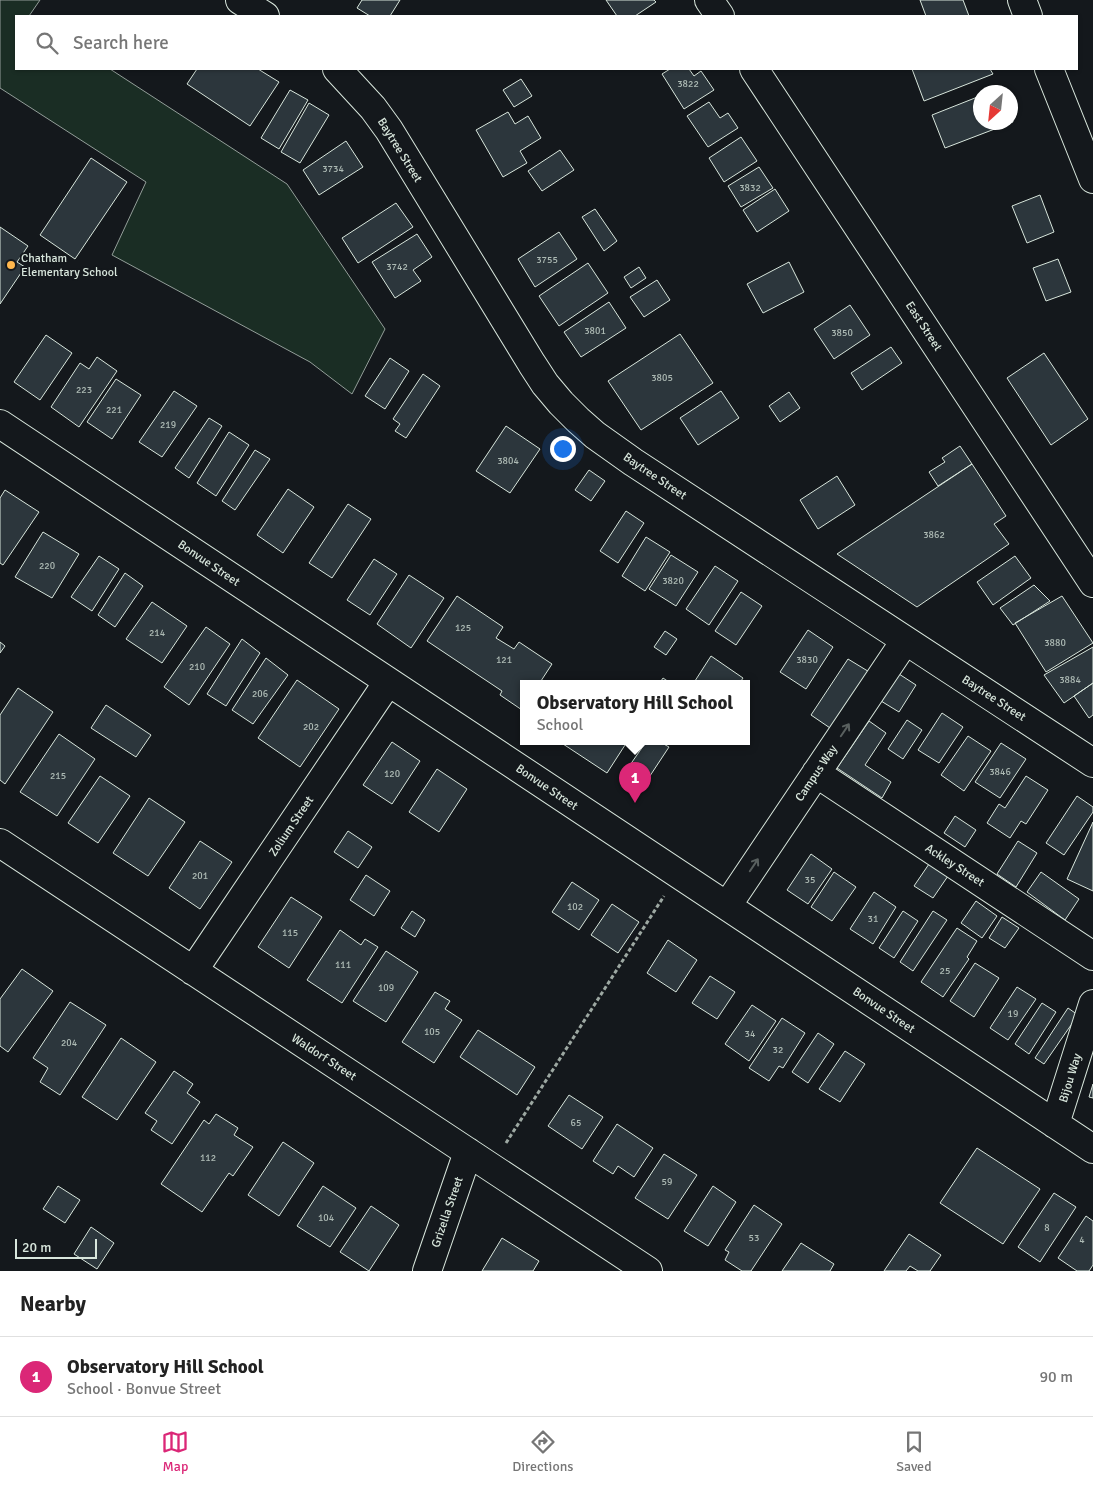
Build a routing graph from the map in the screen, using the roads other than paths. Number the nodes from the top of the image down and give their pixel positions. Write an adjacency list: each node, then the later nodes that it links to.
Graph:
1 (240, 0): 4 (street)
2 (709, 0): 5 (street)
3 (1022, 0): 6 (street)
4 (263, 15)
5 (719, 15)
6 (1028, 15)
7 (338, 70): 13 (street, Baytree Street)
8 (755, 70): 12 (street, East Street)
9 (1049, 70): 10 (street)
10 (1093, 179)
11 (0, 424): 14 (street, Bonvue Street)
12 (1093, 583)
13 (905, 641): 15 (street, Baytree Street); 16 (street, Campus Way, one-way to 13)
14 (388, 682): 18 (street, Bonvue Street); 20 (street, Zolium Street)
15 (1093, 763)
16 (816, 773): 18 (street, Campus Way, one-way to 16); 19 (street, Ackley Street)
17 (0, 843): 20 (street, Waldorf Street)
18 (727, 906): 22 (street, Bonvue Street)
19 (1093, 956)
20 (193, 971): 24 (street, Waldorf Street)
21 (1093, 1004): 22 (street, Bijou Way)
22 (1055, 1124): 23 (street, Bonvue Street)
23 (1093, 1149)
24 (468, 1152): 25 (street, Grizella Street); 26 (street, Waldorf Street)
25 (426, 1271)
26 (648, 1271)

